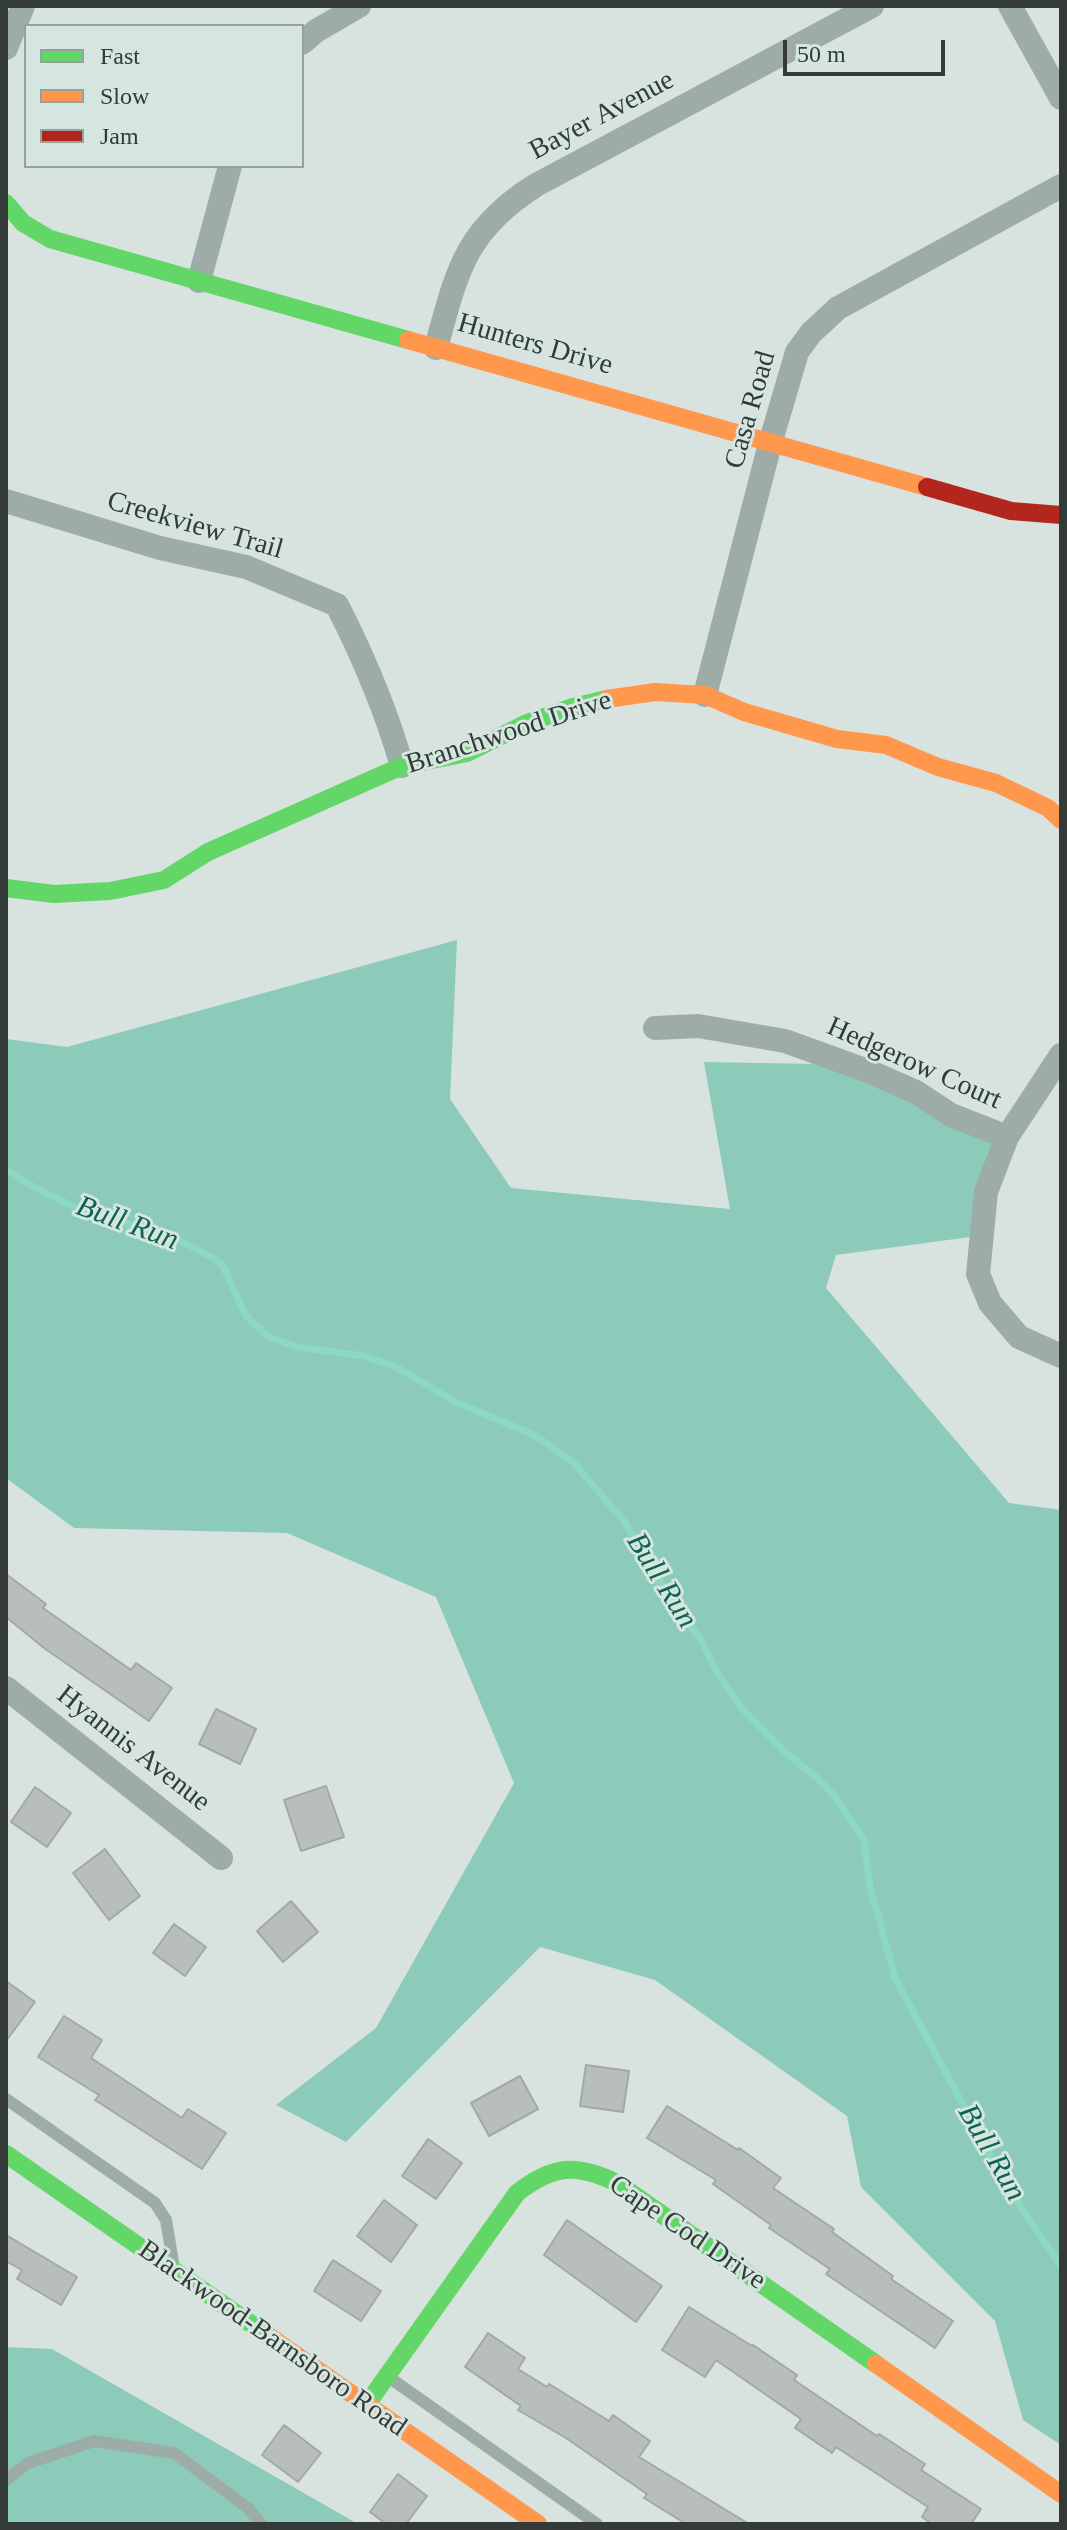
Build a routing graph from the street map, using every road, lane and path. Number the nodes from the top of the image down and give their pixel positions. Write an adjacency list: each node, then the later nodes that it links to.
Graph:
1 (23, 6): 6 (street)
2 (359, 6): 5 (street)
3 (872, 6): 12 (street, Bayer Avenue)
4 (1010, 6): 7 (street)
5 (304, 41)
6 (6, 48)
7 (1061, 98)
8 (229, 168): 11 (street)
9 (1061, 186): 13 (street, Casa Road)
10 (6, 203): 11 (street, Hunters Drive)
11 (199, 281): 12 (street, Hunters Drive)
12 (436, 348): 13 (street, Hunters Drive)
13 (770, 444): 15 (street, Hunters Drive); 16 (street, Casa Road)
14 (6, 501): 17 (street, Creekview Trail)
15 (1061, 515)
16 (705, 695): 17 (street, Branchwood Drive); 18 (street, Branchwood Drive)
17 (402, 766): 19 (street, Branchwood Drive)
18 (1061, 820)
19 (6, 888)
20 (655, 1028): 22 (street, Hedgerow Court)
21 (1061, 1055): 22 (street)
22 (1007, 1137): 23 (street)
23 (1061, 1356)
24 (6, 1688): 25 (street, Hyannis Avenue)
25 (221, 1858)
26 (6, 2099): 28 (lane)
27 (6, 2154): 28 (street, Blackwood-Barnsboro Road)
28 (185, 2280): 30 (street, Blackwood-Barnsboro Road)
29 (387, 2376): 30 (street, Cape Cod Drive); 32 (street, Cape Cod Drive); 35 (lane)
30 (367, 2404): 34 (street, Blackwood-Barnsboro Road)
31 (6, 2480): 33 (lane)
32 (1061, 2494)
33 (261, 2524)
34 (538, 2524)
35 (597, 2524)

